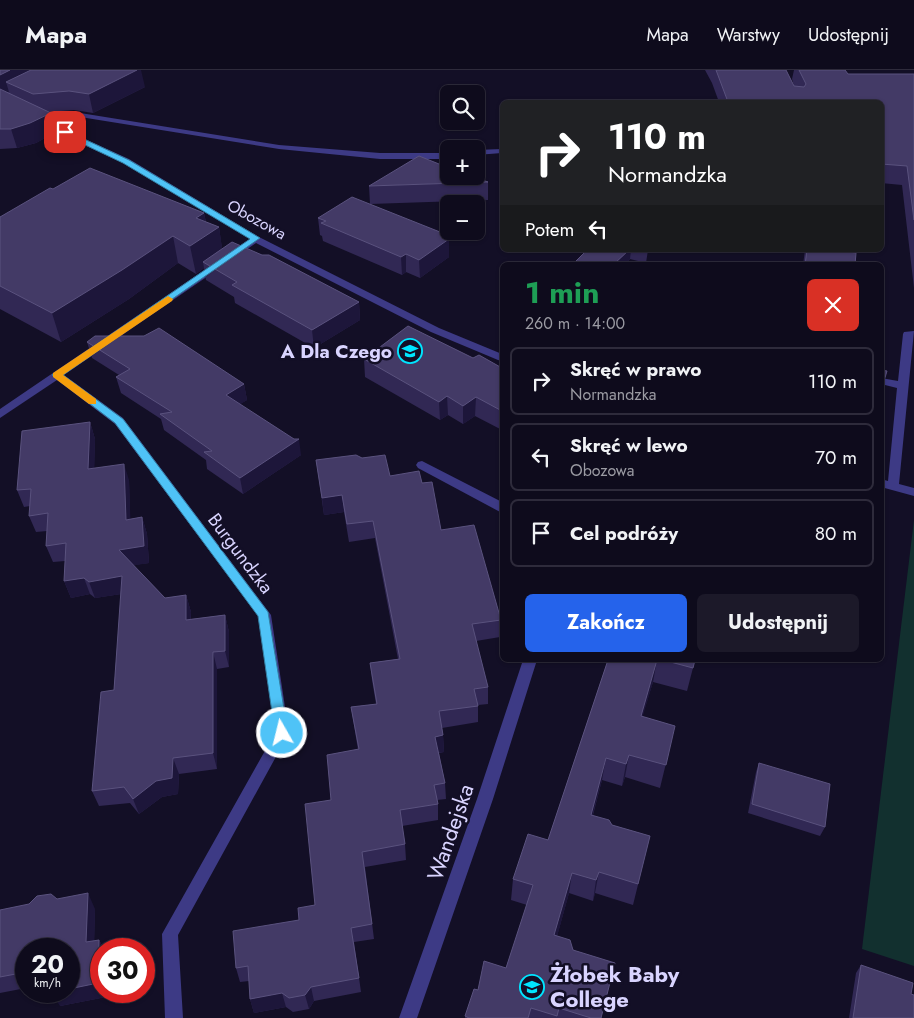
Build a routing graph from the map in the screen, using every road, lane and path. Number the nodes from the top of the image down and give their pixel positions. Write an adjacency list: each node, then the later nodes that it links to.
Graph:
1 (500, 150): 2 (street)
2 (485, 152)
3 (440, 156): 4 (street, Obozowa)
4 (256, 238): 6 (street, Obozowa); 7 (street)
5 (914, 334): 9 (street)
6 (500, 357)
7 (57, 375): 10 (street); 16 (street, Burgundzka)
8 (884, 382): 9 (street)
9 (904, 386): 12 (street)
10 (0, 414)
11 (422, 465): 14 (street)
12 (887, 485): 13 (street)
13 (914, 492)
14 (500, 506)
15 (529, 662): 17 (street, Wandejska)
16 (174, 1018)
17 (408, 1018)

